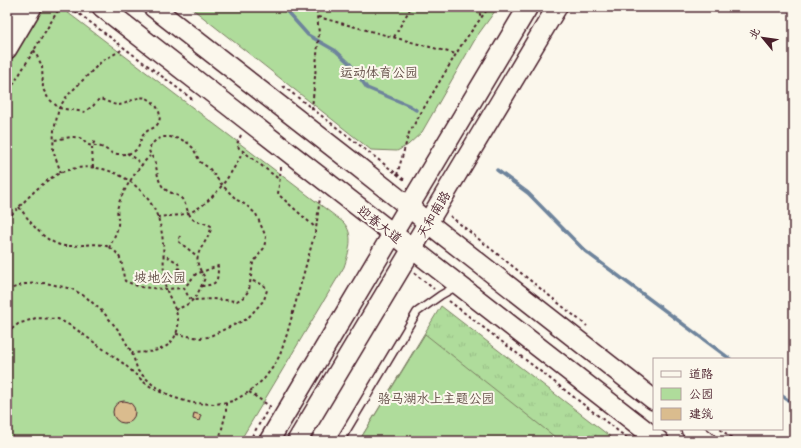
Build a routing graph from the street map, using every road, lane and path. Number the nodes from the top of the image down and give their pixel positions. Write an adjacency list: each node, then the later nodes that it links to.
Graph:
1 (13, 7): 13 (main road)
2 (32, 7): 17 (main road)
3 (60, 7): 18 (path)
4 (70, 7): 16 (path)
5 (102, 7): 50 (main road, 迎春大道)
6 (153, 7): 44 (main road)
7 (316, 7): 12 (path)
8 (410, 7): 15 (path)
9 (478, 7): 14 (path)
10 (528, 7): 44 (main road, 天和南路)
11 (557, 7): 48 (main road, 天和南路)
12 (318, 17): 15 (path); 23 (path)
13 (7, 18)
14 (481, 18)
15 (394, 37): 19 (path)
16 (125, 48): 21 (path); 22 (path)
17 (7, 49)
18 (34, 50): 20 (path); 22 (path)
19 (456, 54)
20 (7, 95)
21 (194, 100)
22 (59, 108): 25 (path); 29 (path)
23 (312, 109)
24 (236, 131): 28 (path)
25 (54, 140): 27 (path); 36 (path)
26 (95, 140): 27 (path)
27 (92, 147): 29 (path); 34 (path)
28 (243, 152): 37 (path); 39 (path)
29 (127, 153): 32 (path)
30 (150, 156): 32 (path); 39 (path); 45 (path)
31 (276, 162): 33 (path)
32 (142, 164): 38 (path)
33 (281, 167): 35 (path); 37 (path)
34 (93, 168): 36 (path); 38 (path)
35 (287, 171)
36 (60, 173): 43 (path)
37 (280, 180): 49 (path)
38 (130, 182): 46 (path); 52 (path)
39 (222, 185): 45 (path); 58 (path)
40 (314, 193): 41 (path)
41 (320, 197): 42 (path); 49 (path)
42 (326, 202)
43 (20, 207): 47 (path); 52 (path)
44 (409, 207): 48 (main road); 50 (main road, 天和南路)
45 (189, 213): 46 (path); 54 (path)
46 (158, 217): 53 (path)
47 (7, 218)
48 (428, 223): 55 (main road, 天和南路); 72 (main road)
49 (316, 229): 70 (path)
50 (393, 234): 55 (main road, 迎春大道); 74 (main road, 天和南路)
51 (180, 236): 54 (path)
52 (109, 248): 62 (path)
53 (163, 255): 57 (path); 57 (path)
54 (197, 256): 56 (path)
55 (407, 257): 60 (main road, 迎春大道); 64 (path); 79 (main road, 天和南路)
56 (201, 271): 59 (path); 59 (path); 61 (path)
57 (164, 280): 62 (path)
58 (250, 280): 65 (path); 68 (path)
59 (201, 286): 65 (path)
60 (458, 286): 64 (lane); 82 (main road, 迎春大道)
61 (184, 288): 62 (path); 65 (path)
62 (166, 289): 66 (path)
63 (7, 290): 69 (path)
64 (441, 295): 80 (lane); 81 (path)
65 (194, 300): 66 (path)
66 (175, 310): 68 (path)
67 (7, 332): 71 (path)
68 (176, 334): 69 (path)
69 (132, 353): 71 (path)
70 (249, 392): 73 (path); 74 (path)
71 (172, 397): 73 (path)
72 (653, 399)
73 (226, 402): 77 (path)
74 (284, 416): 78 (main road, 天和南路)
75 (692, 430): 83 (main road)
76 (721, 430): 84 (path)
77 (219, 441)
78 (269, 441)
79 (297, 441)
80 (340, 441)
81 (631, 441)
82 (659, 441)
83 (706, 441)
84 (736, 441)

